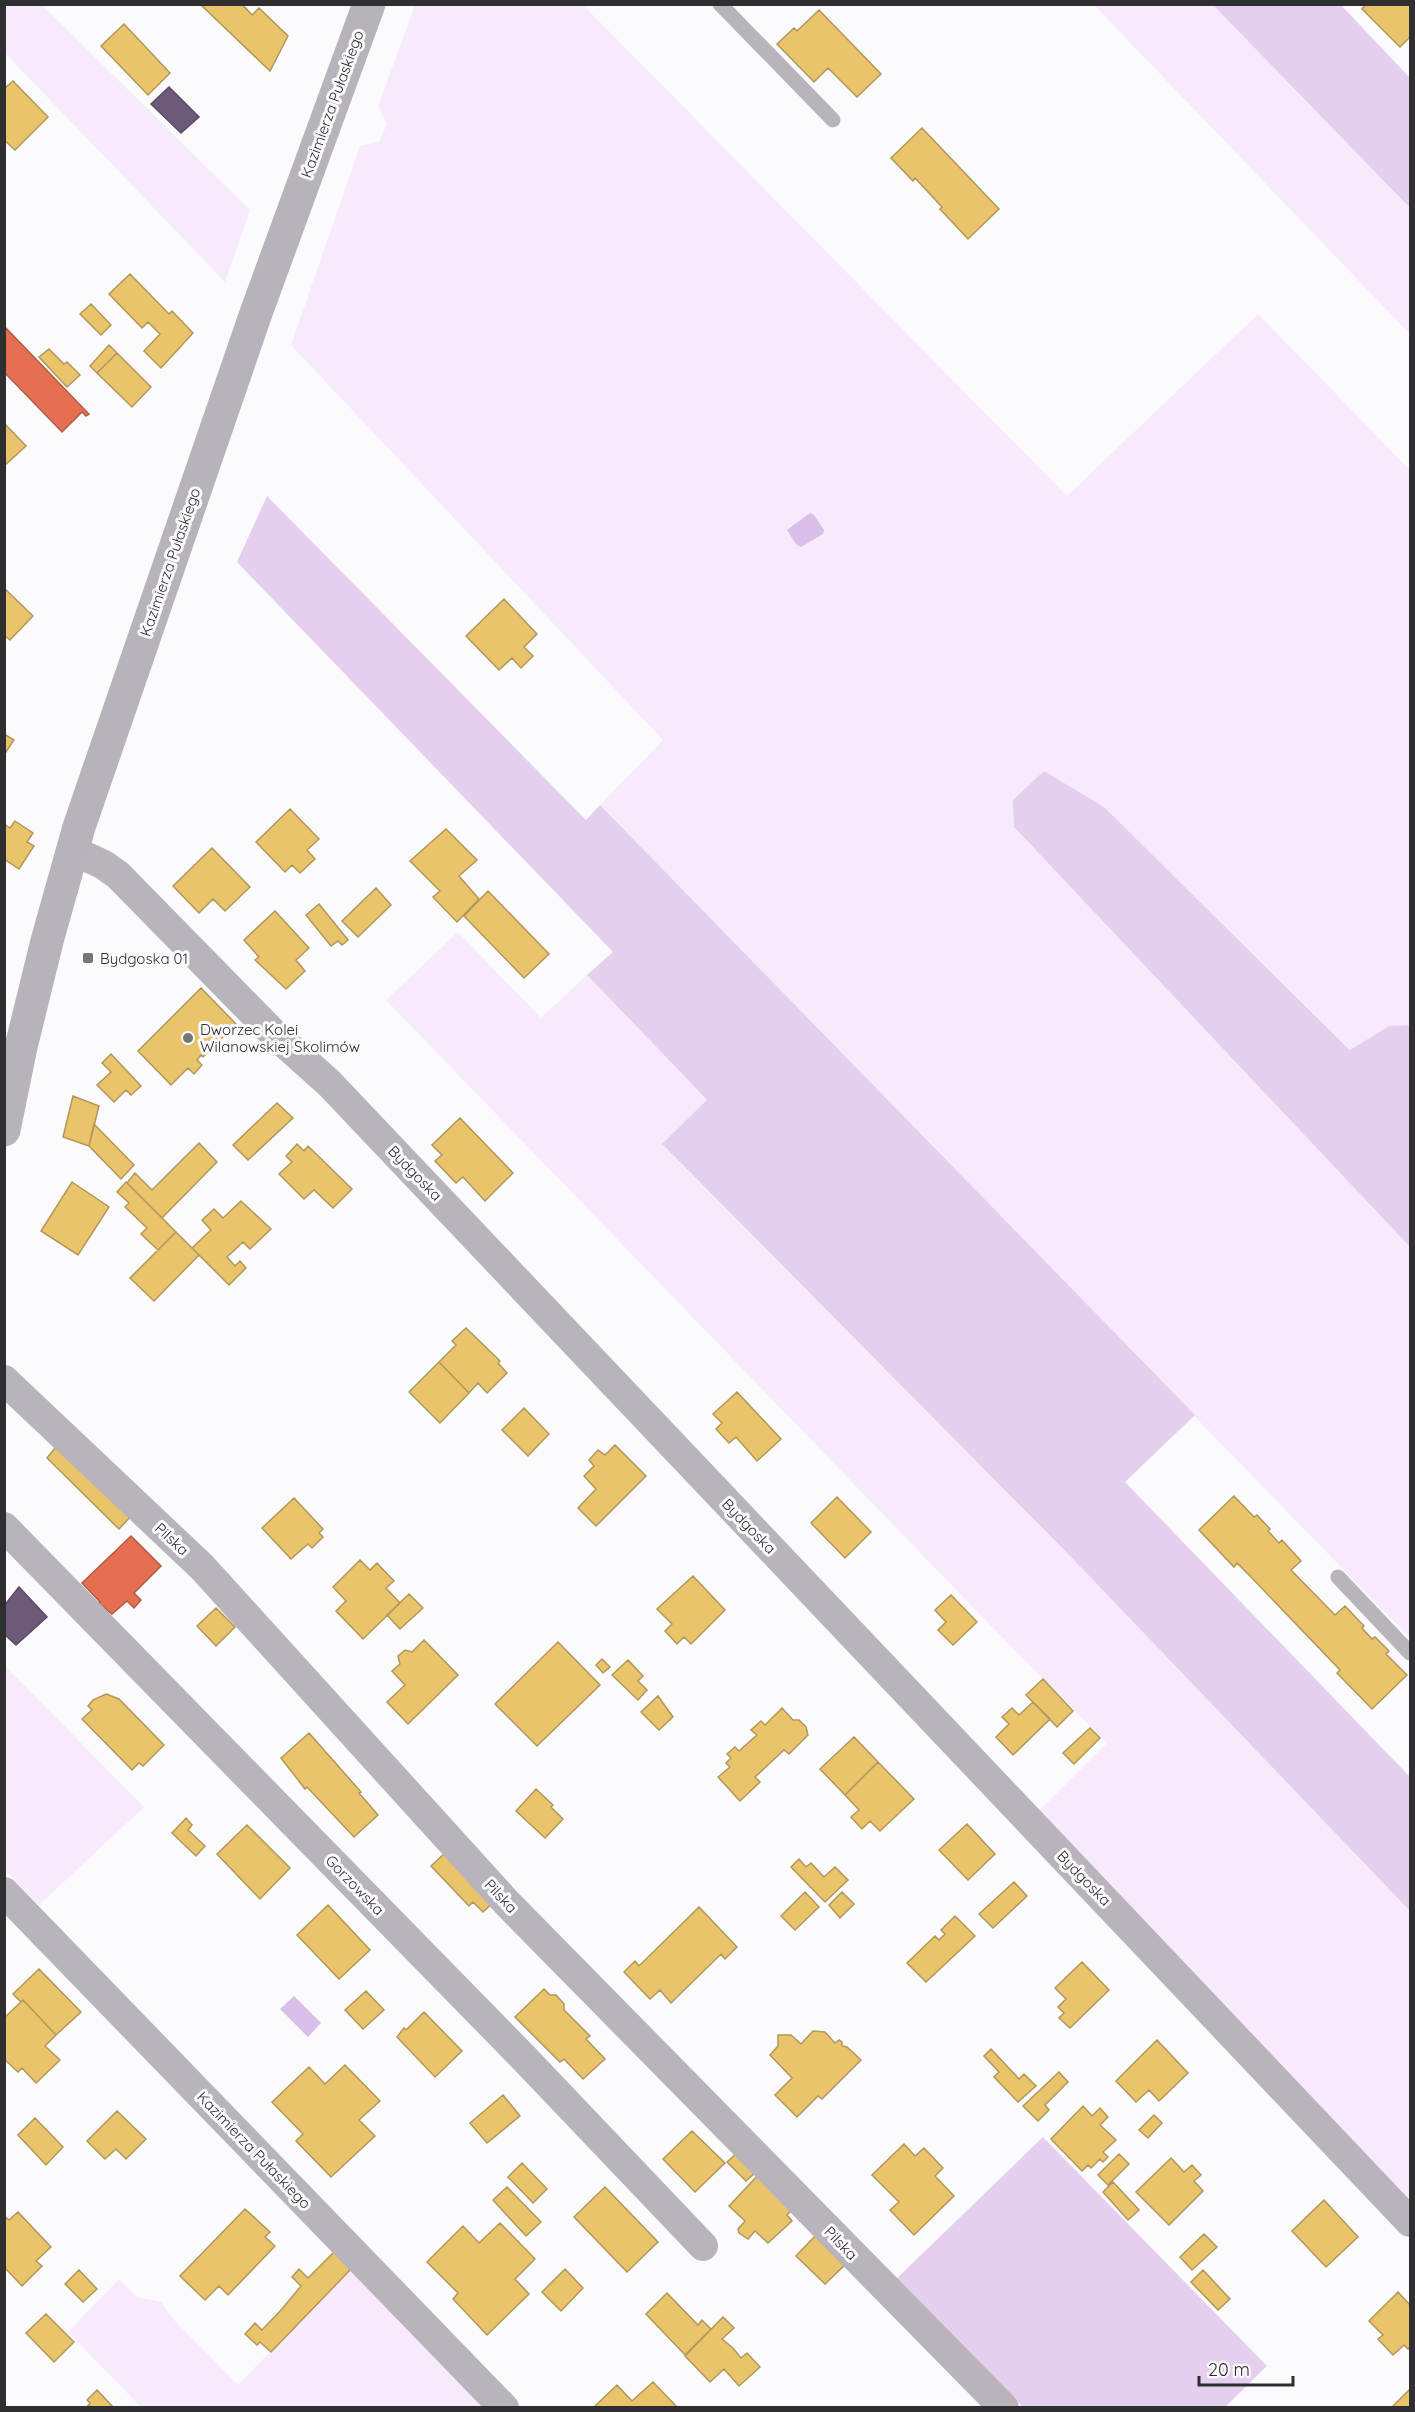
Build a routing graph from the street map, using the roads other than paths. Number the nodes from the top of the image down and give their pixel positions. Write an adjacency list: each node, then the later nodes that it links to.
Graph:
1 (369, 4): 4 (main road, Kazimierza Pułaskiego)
2 (720, 4): 3 (lane)
3 (832, 120)
4 (72, 850): 5 (main road, Kazimierza Pułaskiego); 12 (street, Bydgoska)
5 (13, 1045): 6 (main road, Kazimierza Pułaskiego)
6 (4, 1130)
7 (4, 1380): 15 (street, Pilska)
8 (4, 1527): 13 (street, Gorzowska)
9 (1338, 1577): 10 (lane)
10 (1410, 1653)
11 (4, 1892): 14 (street, Kazimierza Pułaskiego)
12 (1410, 2222)
13 (703, 2246)
14 (504, 2408)
15 (1004, 2408)

